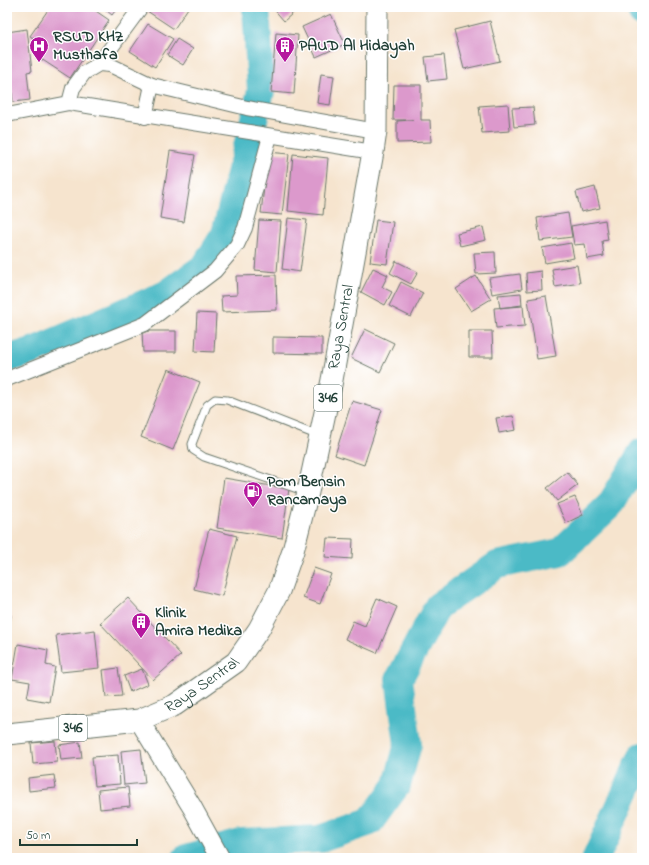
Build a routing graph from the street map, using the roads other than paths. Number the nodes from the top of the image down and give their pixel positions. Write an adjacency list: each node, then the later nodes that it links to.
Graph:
1 (141, 7): 3 (street)
2 (378, 7): 8 (main road, Raya Sentral / 346)
3 (100, 64): 4 (street); 5 (street)
4 (152, 85): 7 (street); 8 (street)
5 (69, 103): 6 (street); 7 (street)
6 (7, 115)
7 (145, 117): 9 (street)
8 (376, 131): 10 (main road, Raya Sentral / 346)
9 (265, 135): 10 (street); 11 (street)
10 (373, 152): 12 (main road, Raya Sentral / 346)
11 (7, 378)
12 (320, 437): 13 (main road, Raya Sentral / 346); 13 (lane)
13 (308, 492): 14 (main road, Raya Sentral / 346)
14 (139, 720): 15 (main road, 346); 16 (main road)
15 (7, 734)
16 (220, 858)

